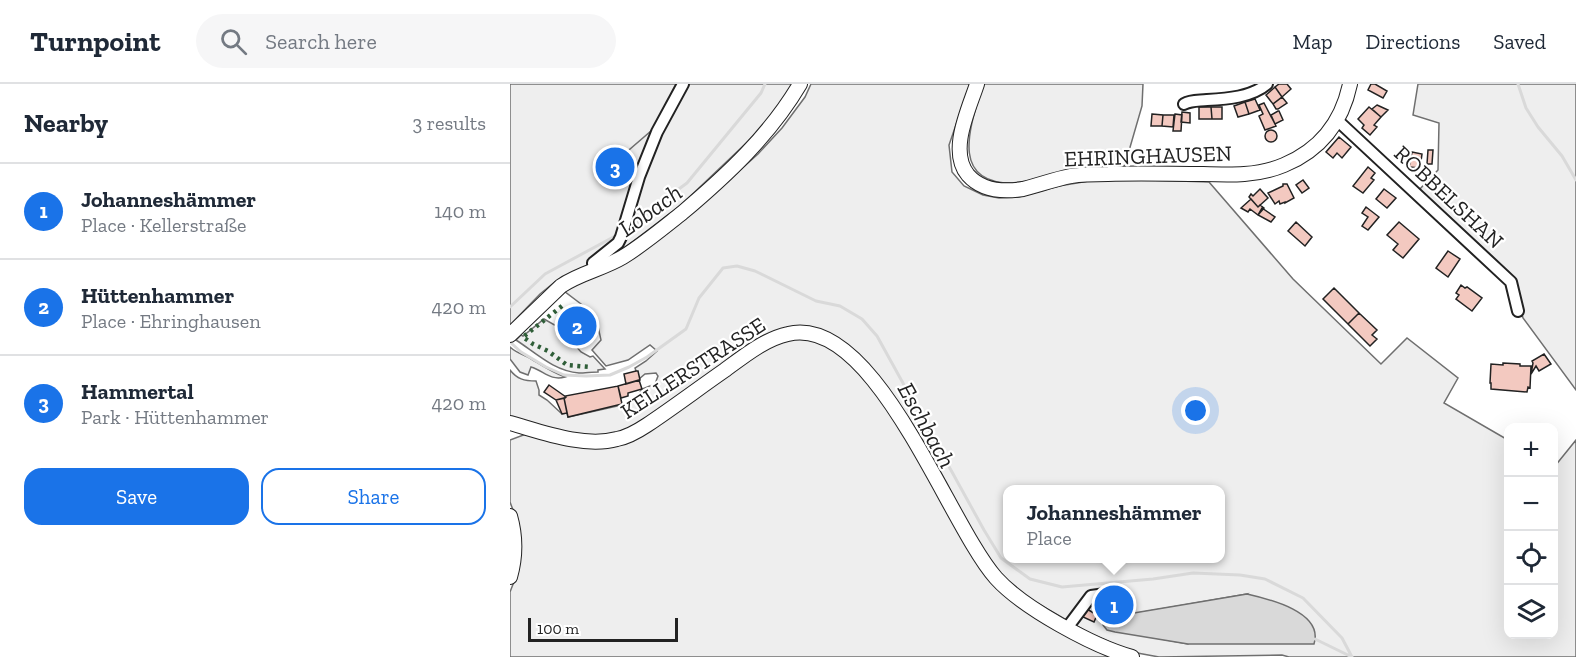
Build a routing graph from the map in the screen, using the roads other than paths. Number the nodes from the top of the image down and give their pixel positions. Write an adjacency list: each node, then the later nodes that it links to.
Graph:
1 (684, 84): 8 (street)
2 (800, 84): 8 (main road)
3 (977, 84): 7 (main road, EHRINGHAUSEN)
4 (1267, 84): 6 (street)
5 (1350, 84): 7 (main road, EHRINGHAUSEN)
6 (1184, 104)
7 (1337, 120): 9 (street, ROBBELSHAN)
8 (594, 270): 10 (main road)
9 (1518, 311)
10 (510, 335)
11 (510, 423): 15 (main road, KELLERSTRASSE)
12 (510, 516): 13 (main road)
13 (510, 577)
14 (1120, 592): 15 (street)
15 (1067, 628): 16 (main road, KELLERSTRASSE)
16 (1132, 657)

